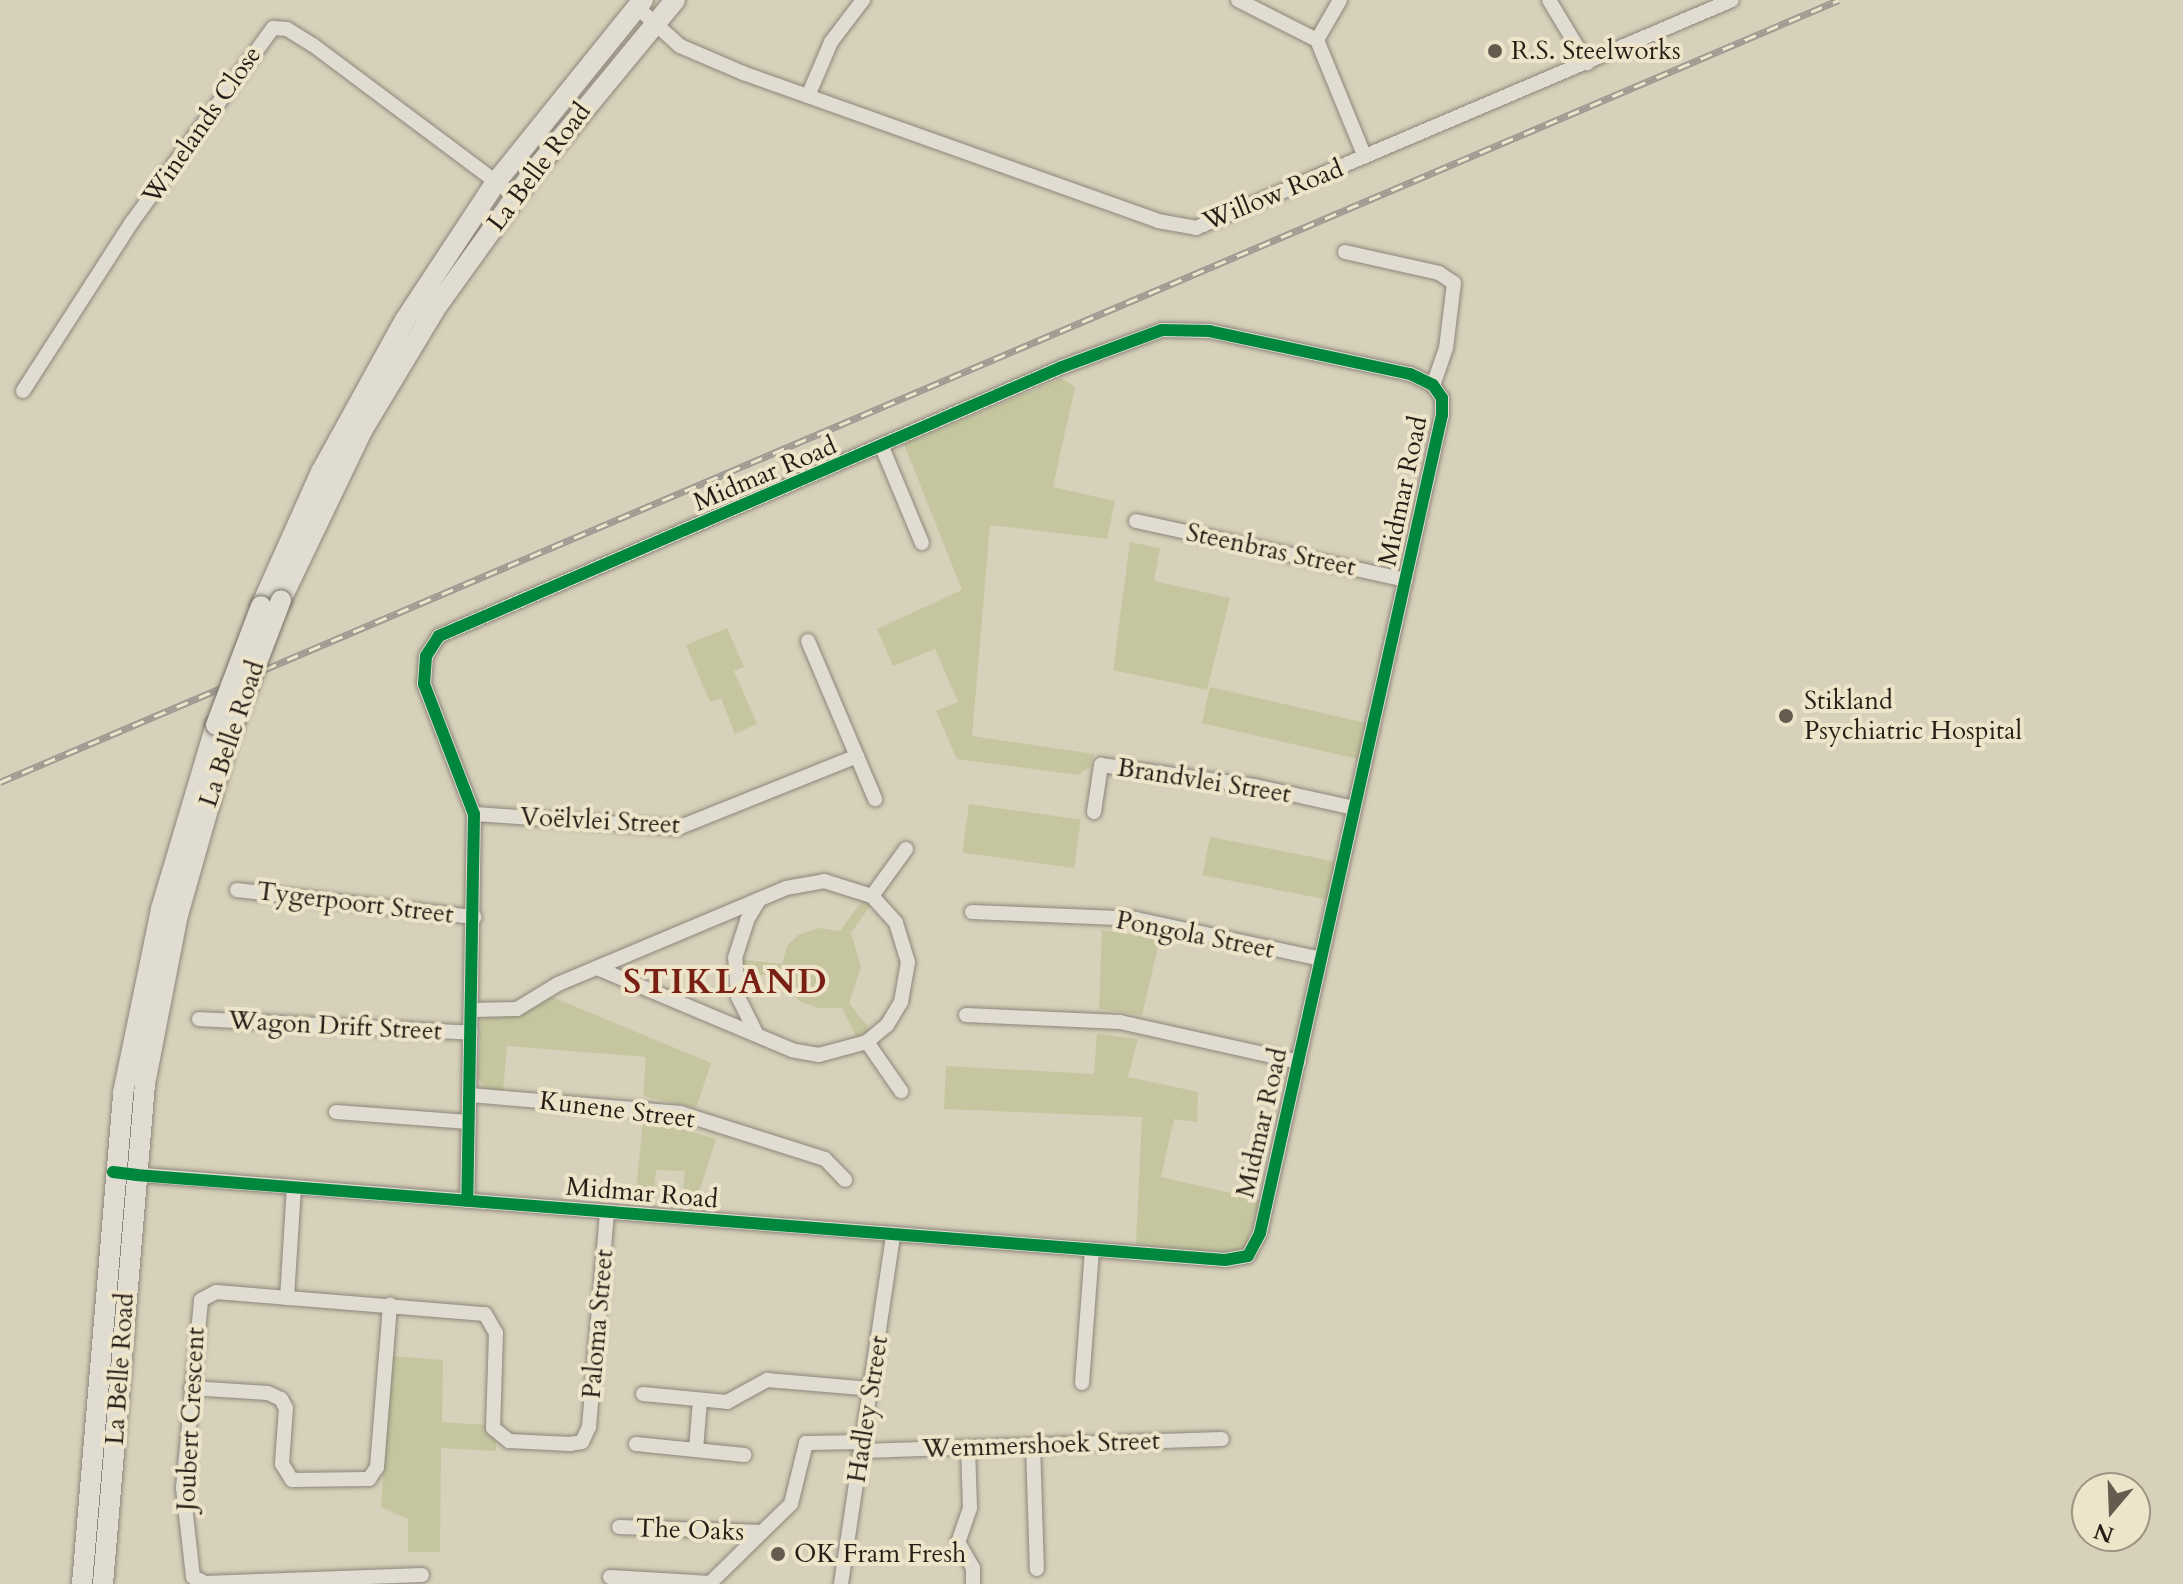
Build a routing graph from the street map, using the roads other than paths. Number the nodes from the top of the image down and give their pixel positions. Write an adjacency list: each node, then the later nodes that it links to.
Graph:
1 (675, 0): 8 (main road, La Belle Road)
2 (863, 0): 11 (street)
3 (1238, 0): 9 (street)
4 (1340, 0): 9 (street)
5 (1549, 0): 10 (street)
6 (1732, 0): 10 (street, Willow Road)
7 (640, 3): 8 (street, Willow Road); 13 (main road, La Belle Road)
8 (652, 25): 11 (street, Willow Road); 14 (main road, La Belle Road)
9 (1317, 40): 12 (street)
10 (1587, 63): 12 (street, Willow Road)
11 (808, 96): 12 (street, Willow Road)
12 (1365, 157)
13 (496, 182): 14 (street, Winelands Close); 17 (street, Winelands Close); 22 (main road, La Belle Road)
14 (515, 196): 22 (main road, La Belle Road)
15 (1345, 252): 16 (street)
16 (1433, 385): 18 (street, Midmar Road); 21 (street, Midmar Road)
17 (23, 391)
18 (882, 447): 20 (street); 29 (street, Midmar Road)
19 (1136, 521): 21 (street, Steenbras Street)
20 (922, 543)
21 (1406, 580): 27 (street, Midmar Road)
22 (271, 603): 24 (main road, La Belle Road, bridge)
23 (808, 641): 25 (street)
24 (223, 729): 45 (main road, La Belle Road); 50 (main road, La Belle Road)
25 (857, 756): 26 (street); 29 (street, Voëlvlei Street)
26 (875, 799)
27 (1354, 808): 28 (street, Brandvlei Street); 36 (street, Midmar Road)
28 (1094, 812)
29 (474, 814): 35 (street, Midmar Road)
30 (906, 849): 32 (street)
31 (237, 890): 35 (street, Tygerpoort Street)
32 (872, 896): 33 (street); 43 (street)
33 (759, 899): 37 (street); 42 (street)
34 (972, 912): 36 (street, Pongola Street)
35 (474, 917): 38 (street, Midmar Road)
36 (1321, 959): 44 (street, Midmar Road)
37 (597, 968): 38 (street); 42 (street)
38 (471, 1010): 41 (street, Midmar Road)
39 (966, 1015): 44 (street)
40 (199, 1019): 41 (street, Wagon Drift Street)
41 (471, 1033): 47 (street, Midmar Road)
42 (756, 1034): 43 (street)
43 (867, 1042): 46 (street)
44 (1299, 1062): 57 (street, Midmar Road)
45 (145, 1084): 50 (main road); 51 (main road, La Belle Road)
46 (901, 1091)
47 (470, 1095): 49 (street, Midmar Road); 52 (street, Kunene Street)
48 (336, 1112): 49 (street)
49 (469, 1122): 54 (street, Midmar Road)
50 (113, 1172): 51 (street, Midmar Road); 58 (main road, La Belle Road)
51 (136, 1175): 53 (street, Midmar Road); 58 (main road); 80 (main road, La Belle Road)
52 (845, 1180)
53 (294, 1187): 54 (street, Midmar Road); 59 (street)
54 (467, 1201): 55 (street, Midmar Road)
55 (607, 1212): 56 (street, Midmar Road); 66 (street, Paloma Street)
56 (893, 1234): 57 (street, Midmar Road); 63 (street, Hadley Street)
57 (1092, 1250): 61 (street)
58 (106, 1269): 79 (main road, La Belle Road)
59 (287, 1298): 60 (street, Joubert Crescent); 62 (street, Joubert Crescent)
60 (390, 1305): 62 (street); 66 (street, Joubert Crescent)
61 (1082, 1383)
62 (191, 1388): 77 (street, Joubert Crescent)
63 (871, 1389): 65 (street); 70 (street, Hadley Street)
64 (643, 1394): 65 (street)
65 (700, 1400): 72 (street)
66 (497, 1434)
67 (1222, 1439): 69 (street, Wemmershoek Street)
68 (636, 1444): 72 (street)
69 (1033, 1445): 71 (street, Wemmershoek Street); 76 (street)
70 (862, 1446): 71 (street, Wemmershoek Street); 75 (street, The Oaks); 81 (street, Hadley Street)
71 (968, 1447): 82 (street)
72 (696, 1450): 73 (street)
73 (744, 1455)
74 (619, 1527): 75 (street, The Oaks)
75 (762, 1532): 78 (street, The Oaks)
76 (1037, 1569)
77 (422, 1575)
78 (610, 1577)
79 (82, 1584)
80 (103, 1584)
81 (841, 1584)
82 (973, 1584)

